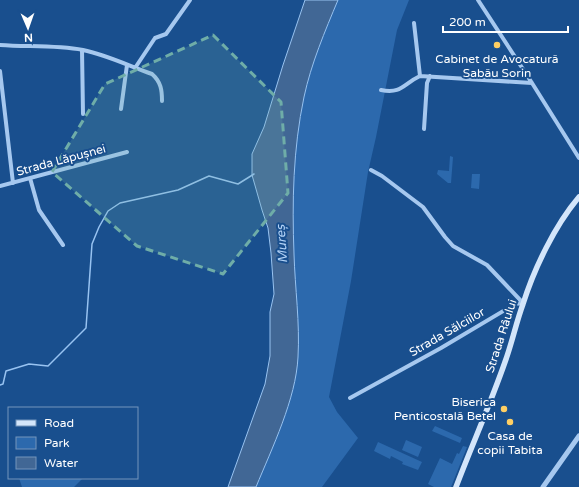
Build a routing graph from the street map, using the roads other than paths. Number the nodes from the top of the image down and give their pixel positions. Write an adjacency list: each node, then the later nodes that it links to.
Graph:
1 (190, 0): 7 (street)
2 (478, 0): 11 (street)
3 (414, 23): 9 (street)
4 (0, 45): 5 (street)
5 (82, 50): 6 (street); 15 (street)
6 (127, 65): 7 (street); 14 (street)
7 (135, 68): 13 (street)
8 (0, 71): 21 (street)
9 (420, 76): 10 (street); 12 (street)
10 (430, 76): 11 (street); 16 (street)
11 (532, 83): 18 (street)
12 (381, 90)
13 (162, 101)
14 (121, 109)
15 (83, 114)
16 (424, 129)
17 (127, 152): 20 (street, Strada Lăpușnei)
18 (579, 158)
19 (371, 170): 25 (street)
20 (30, 178): 21 (street, Strada Lăpușnei); 24 (street)
21 (13, 183): 22 (street, Strada Lăpușnei)
22 (0, 186)
23 (579, 197): 25 (main road, Strada Râului)
24 (63, 245)
25 (523, 303): 26 (street, Strada Sălciilor); 28 (main road, Strada Râului)
26 (350, 398)
27 (579, 436): 29 (street)
28 (456, 487)
29 (543, 487)

